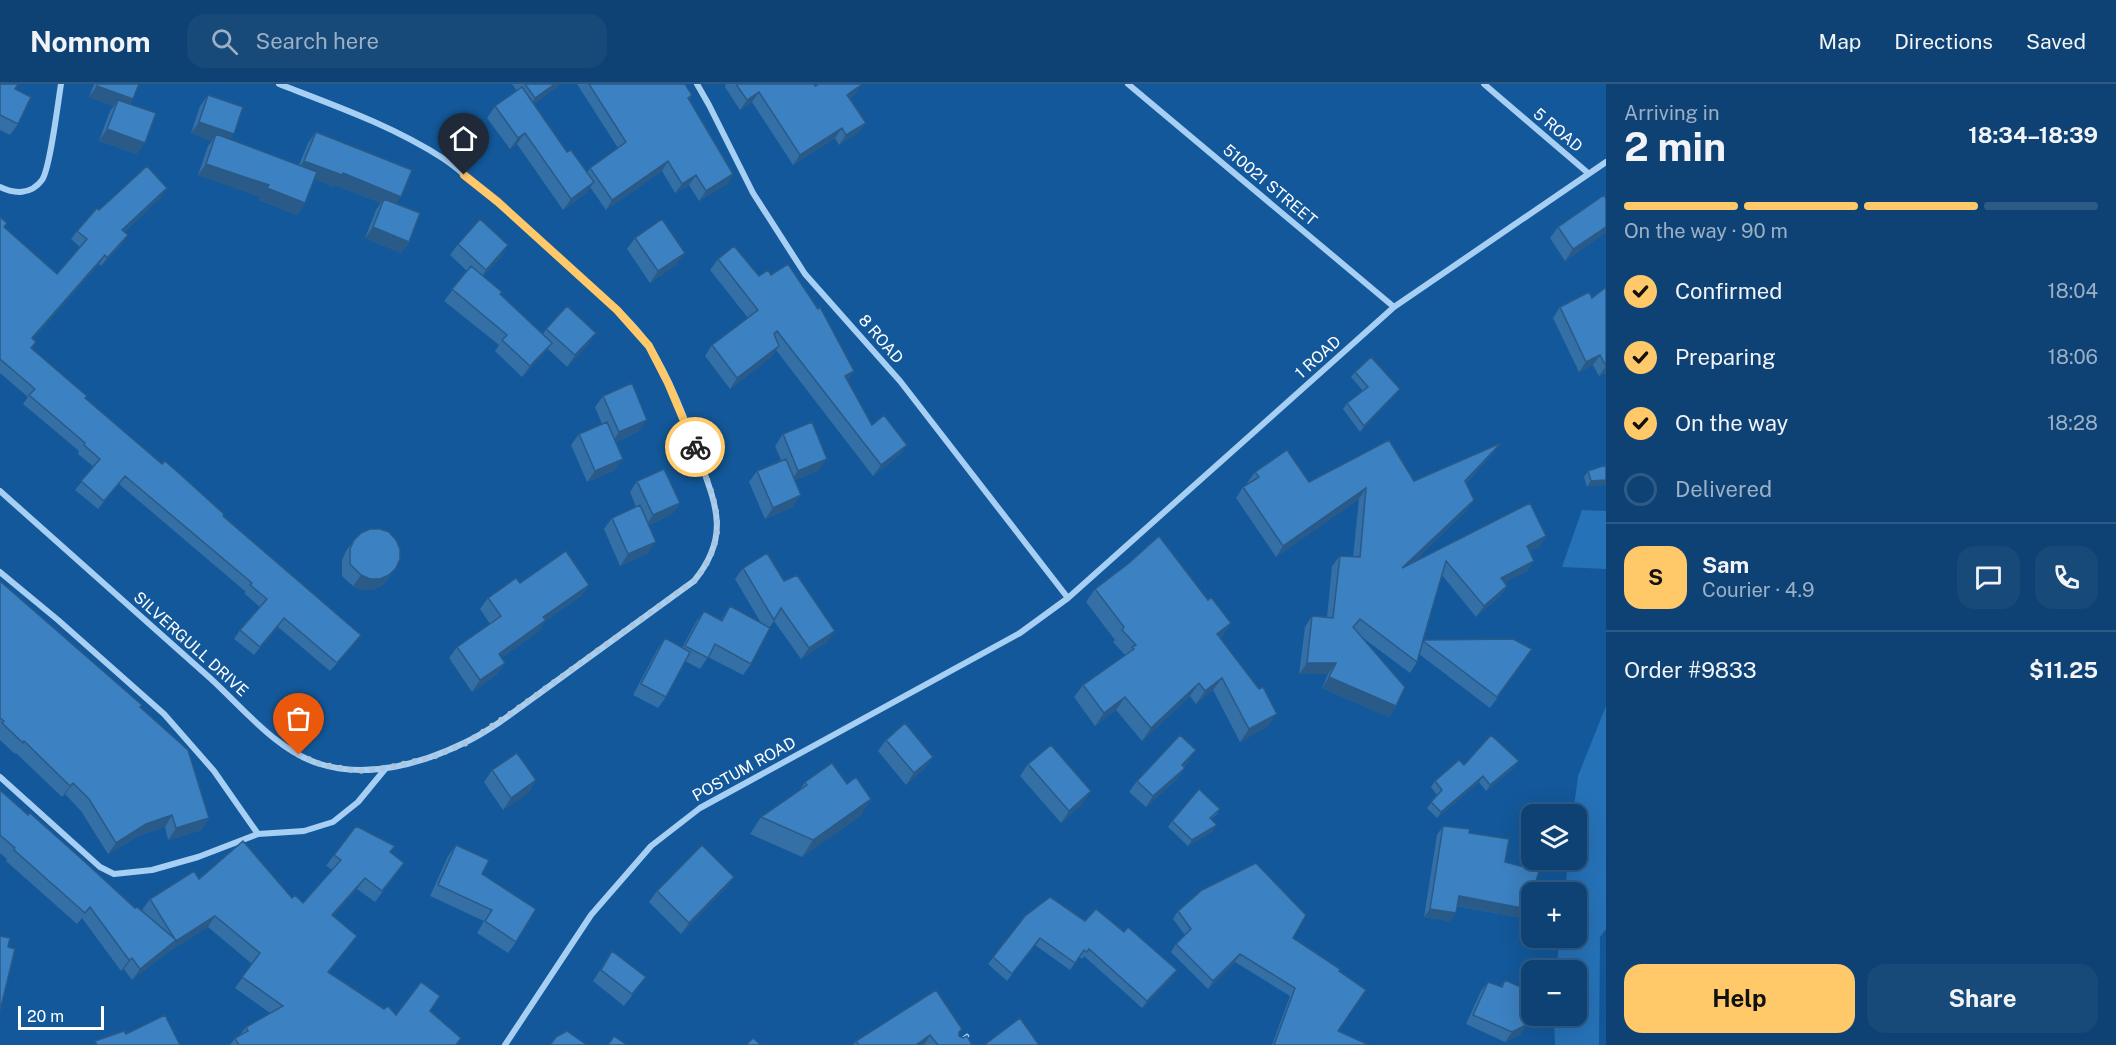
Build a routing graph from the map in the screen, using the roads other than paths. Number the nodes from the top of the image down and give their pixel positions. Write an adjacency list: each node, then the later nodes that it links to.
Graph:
1 (61, 84): 8 (street)
2 (279, 84): 13 (street, SILVERGULL DRIVE)
3 (697, 84): 12 (street, 8 ROAD)
4 (1128, 84): 9 (street, 510021 STREET)
5 (1484, 84): 7 (street, 5 ROAD)
6 (1606, 162): 7 (street, 1 ROAD)
7 (1588, 173): 9 (street, 1 ROAD)
8 (0, 187)
9 (1394, 307): 12 (street, 1 ROAD)
10 (0, 490): 13 (street, SILVERGULL DRIVE)
11 (0, 572): 15 (street)
12 (1068, 598): 17 (street, POSTUM ROAD)
13 (386, 768): 15 (street)
14 (0, 777): 15 (street)
15 (258, 834)
16 (967, 1036): 18 (lane)
17 (505, 1045)
18 (955, 1045)

